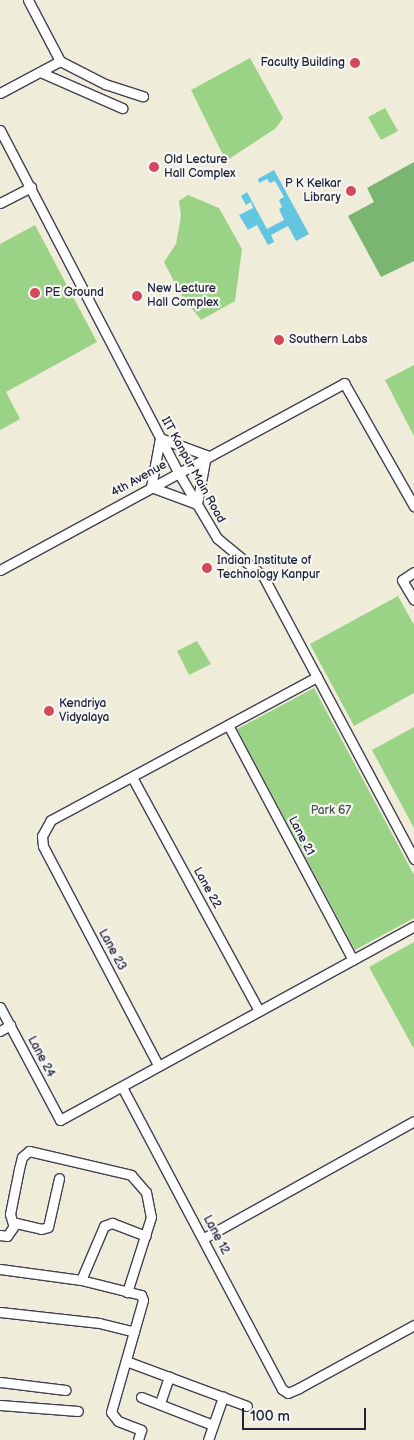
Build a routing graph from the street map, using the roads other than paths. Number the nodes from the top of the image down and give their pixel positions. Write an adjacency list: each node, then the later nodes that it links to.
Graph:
1 (28, 0): 2 (street)
2 (60, 61): 3 (street); 5 (street)
3 (40, 72): 4 (street); 6 (street)
4 (0, 93)
5 (143, 96)
6 (122, 108)
7 (0, 130): 8 (street, IIT Kanpur Main Road)
8 (31, 187): 9 (street); 10 (street, IIT Kanpur Main Road)
9 (0, 204)
10 (160, 438): 11 (street); 12 (street, IIT Kanpur Main Road); 13 (street)
11 (206, 455): 12 (street, 4th Avenue); 14 (street); 15 (street, 4th Avenue)
12 (178, 472): 13 (street, 4th Avenue); 14 (street, IIT Kanpur Main Road)
13 (151, 488): 14 (street); 16 (street, 4th Avenue)
14 (197, 504): 19 (street, IIT Kanpur Main Road)
15 (414, 506)
16 (0, 570)
17 (414, 572): 18 (street)
18 (414, 600)
19 (317, 677): 20 (street); 22 (street, IIT Kanpur Main Road)
20 (228, 725): 21 (street); 24 (street, Lane 21)
21 (132, 778): 26 (street, Lane 22); 29 (street, Lane 23)
22 (414, 859)
23 (414, 926): 24 (street)
24 (353, 960): 26 (street)
25 (0, 1007): 27 (street, Lane 24)
26 (259, 1011): 29 (street)
27 (10, 1026): 28 (street); 30 (street, Lane 24)
28 (0, 1031)
29 (158, 1065): 30 (street)
30 (122, 1087): 36 (street, Lane 12)
31 (414, 1121): 36 (street)
32 (59, 1178): 33 (street)
33 (13, 1224): 34 (street); 35 (street)
34 (0, 1235)
35 (146, 1236): 38 (street); 39 (street)
36 (204, 1238): 41 (street, Lane 12)
37 (0, 1269): 38 (street)
38 (80, 1280): 39 (street)
39 (127, 1292): 42 (street)
40 (0, 1312): 42 (street)
41 (414, 1325)
42 (134, 1332): 43 (street)
43 (126, 1361): 44 (street); 54 (street)
44 (169, 1377): 48 (street); 49 (street)
45 (0, 1382): 46 (street)
46 (66, 1390)
47 (141, 1397): 49 (street)
48 (223, 1397): 51 (street); 53 (street)
49 (160, 1403): 53 (street)
50 (0, 1405): 52 (street)
51 (247, 1406)
52 (78, 1410)
53 (213, 1425): 55 (street)
54 (138, 1440)
55 (208, 1440)

